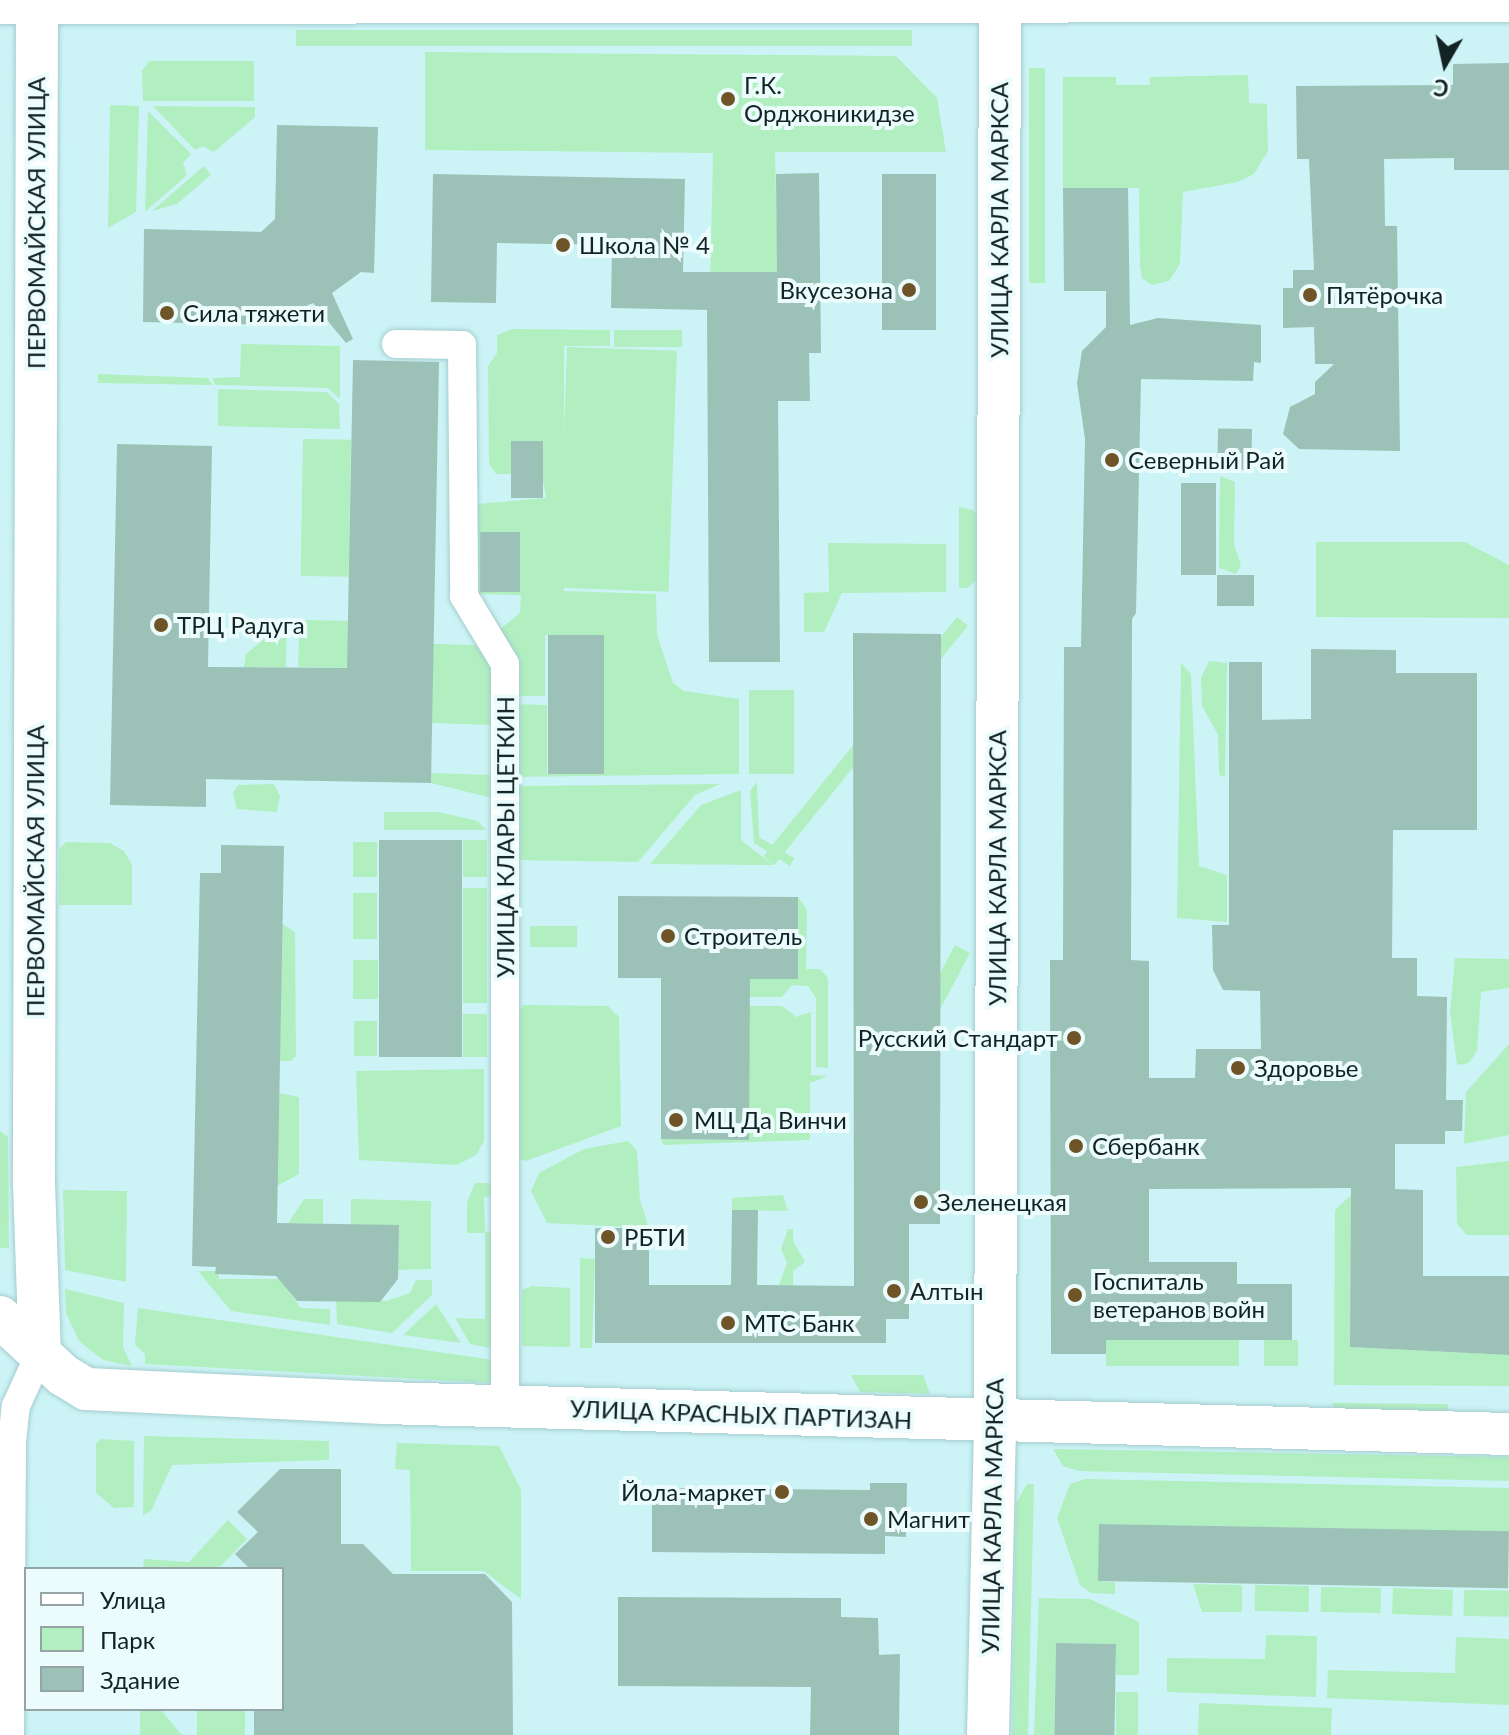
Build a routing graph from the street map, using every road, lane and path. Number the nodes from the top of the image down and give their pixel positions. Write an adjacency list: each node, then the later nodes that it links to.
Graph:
1 (1509, 1): 3 (street)
2 (25, 2): 3 (street); 6 (street, ПЕРВОМАЙСКАЯ УЛИЦА)
3 (1000, 2): 8 (street, УЛИЦА КАРЛА МАРКСА)
4 (396, 344): 7 (street, УЛИЦА КЛАРЫ ЦЕТКИН)
5 (0, 1317): 6 (street, УЛИЦА КРАСНЫХ ПАРТИЗАН)
6 (40, 1353): 7 (street, УЛИЦА КРАСНЫХ ПАРТИЗАН); 10 (street, ПЕРВОМАЙСКАЯ УЛИЦА)
7 (505, 1406): 8 (street, УЛИЦА КРАСНЫХ ПАРТИЗАН)
8 (995, 1422): 9 (street, УЛИЦА КРАСНЫХ ПАРТИЗАН); 11 (street, УЛИЦА КАРЛА МАРКСА)
9 (1509, 1434)
10 (10, 1735)
11 (988, 1735)

